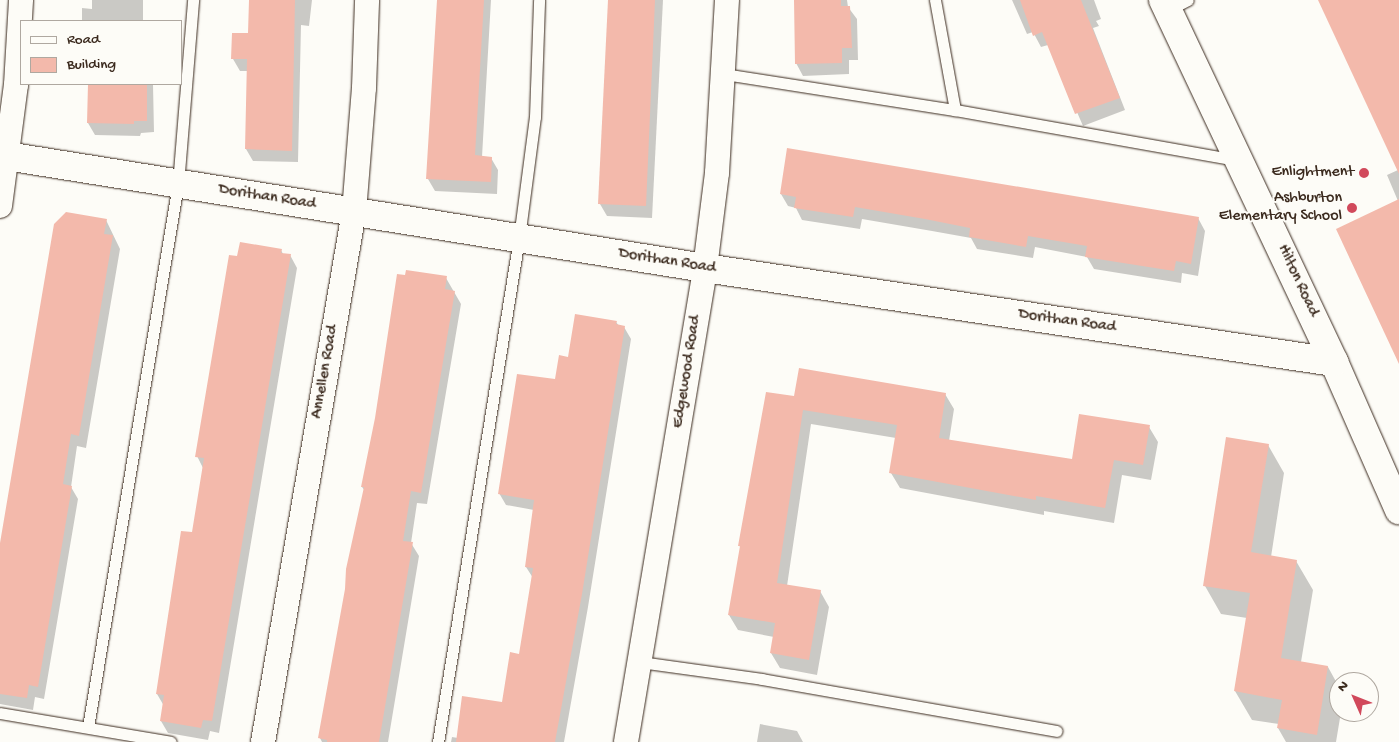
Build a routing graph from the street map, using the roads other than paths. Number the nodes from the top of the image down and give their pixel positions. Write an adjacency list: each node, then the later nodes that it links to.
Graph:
1 (21, 0): 10 (street)
2 (193, 0): 12 (lane)
3 (367, 0): 14 (street, Annellen Road)
4 (539, 0): 15 (lane)
5 (727, 0): 8 (street, Edgewood Road)
6 (935, 0): 9 (lane)
7 (1173, 3): 11 (main road, Hilton Road)
8 (724, 74): 9 (lane); 16 (street, Edgewood Road)
9 (955, 110): 11 (lane)
10 (4, 156): 12 (main road, Dorithan Road); 13 (street)
11 (1240, 161): 17 (main road, Hilton Road)
12 (178, 184): 14 (main road, Dorithan Road); 21 (lane)
13 (0, 206)
14 (354, 212): 15 (main road, Dorithan Road); 24 (street, Annellen Road)
15 (519, 238): 16 (main road, Dorithan Road); 25 (lane)
16 (705, 268): 17 (main road, Dorithan Road); 19 (street, Edgewood Road)
17 (1334, 362): 18 (main road, Hilton Road)
18 (1398, 504)
19 (640, 662): 22 (lane); 26 (street, Edgewood Road)
20 (0, 714): 21 (lane)
21 (88, 726): 23 (lane)
22 (1056, 731)
23 (171, 742)
24 (263, 742)
25 (438, 742)
26 (626, 742)

